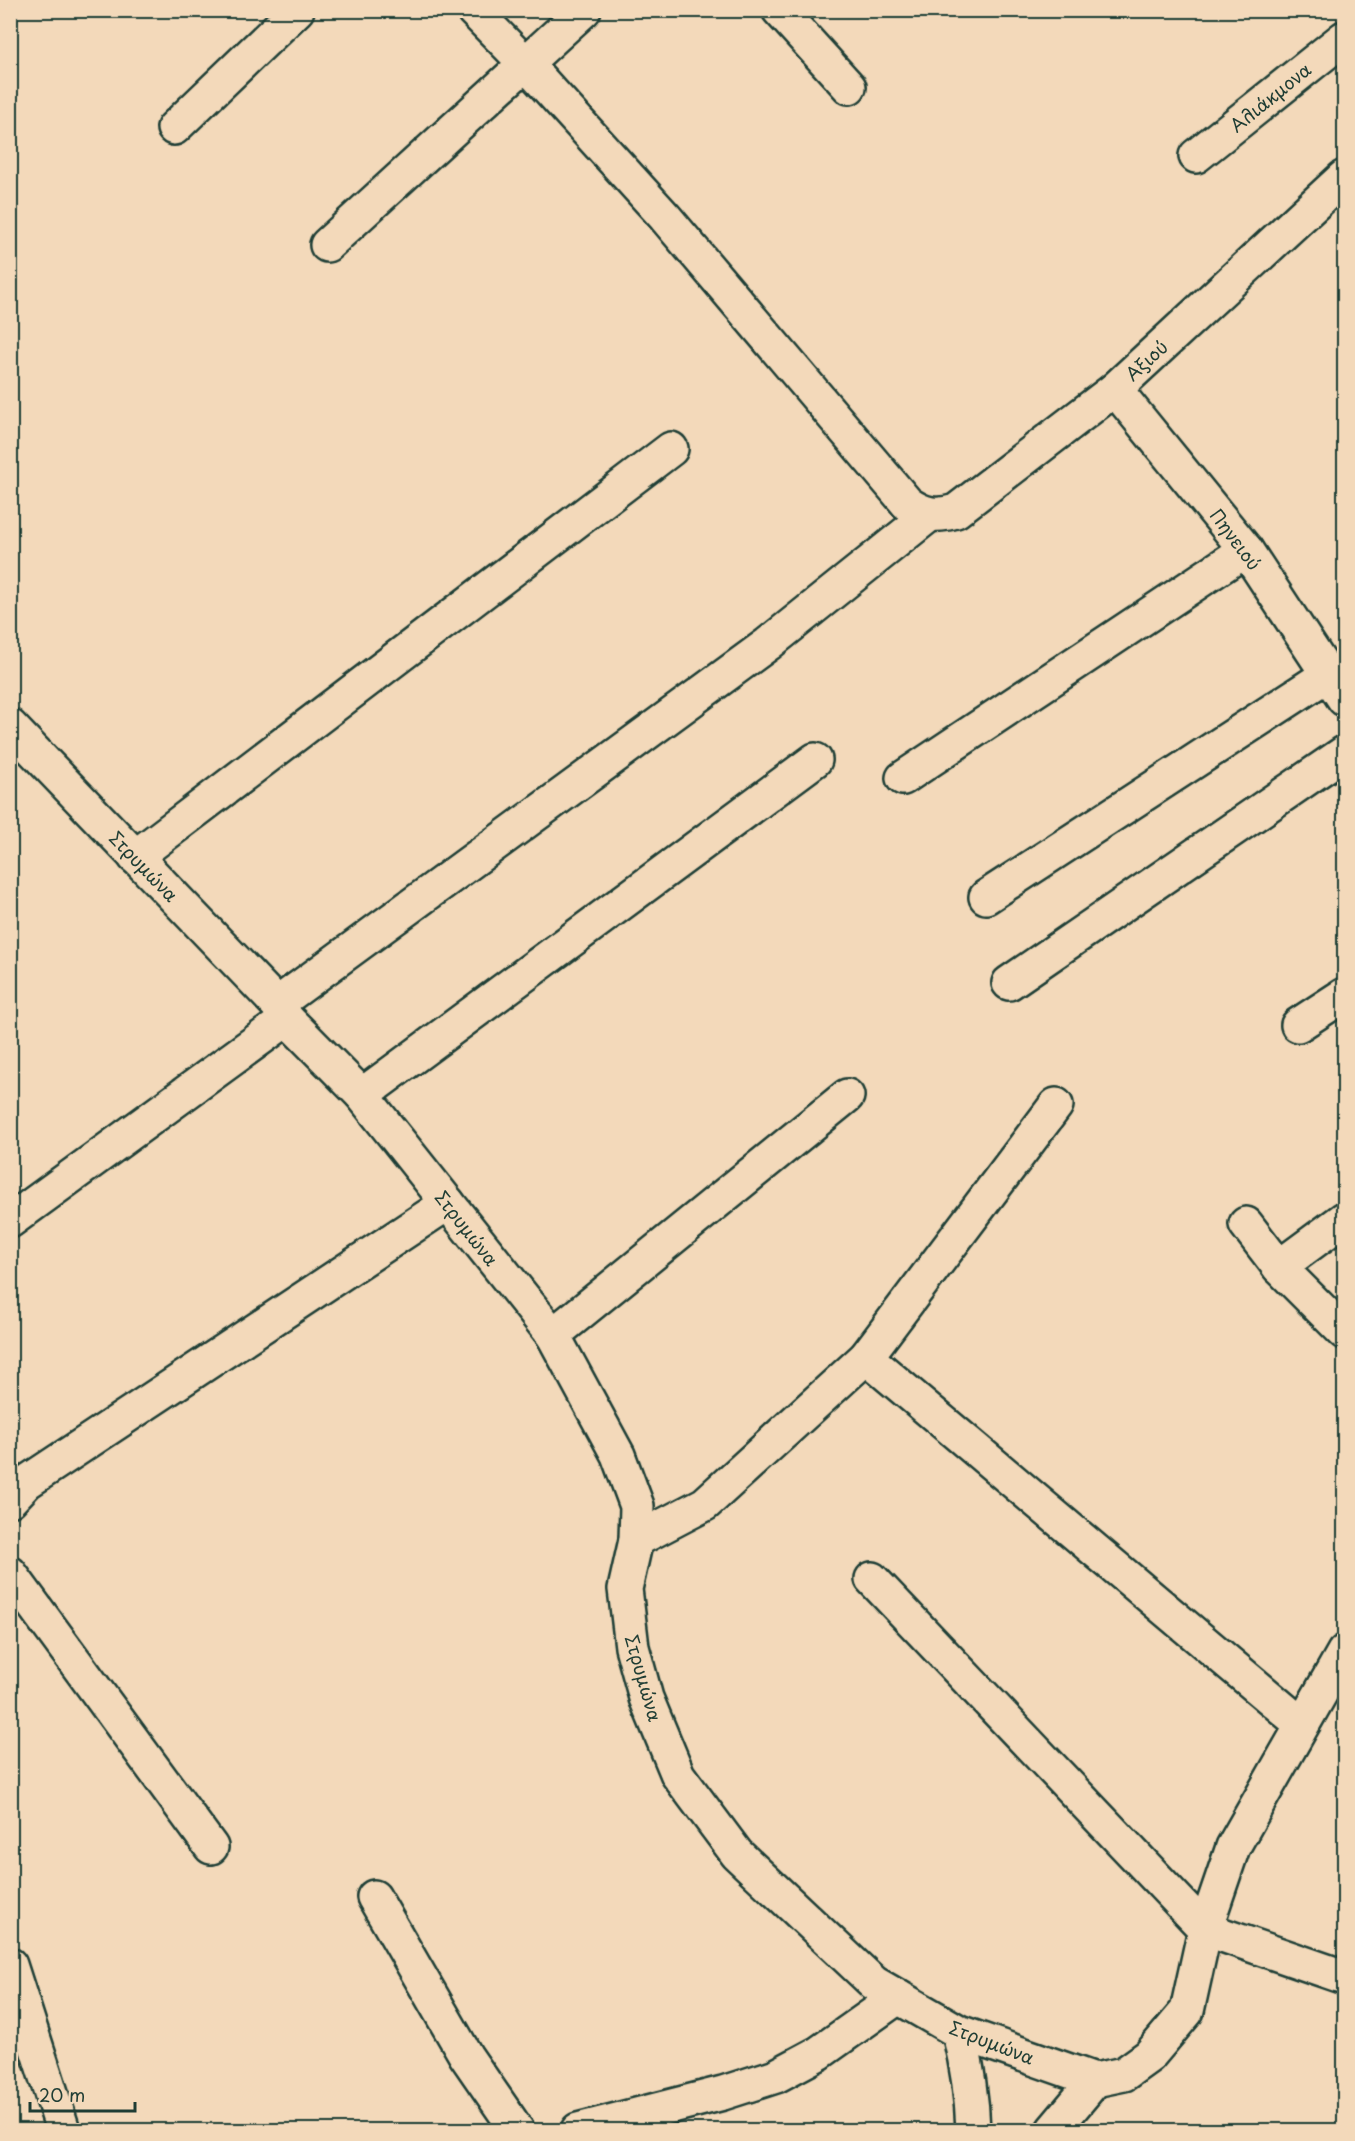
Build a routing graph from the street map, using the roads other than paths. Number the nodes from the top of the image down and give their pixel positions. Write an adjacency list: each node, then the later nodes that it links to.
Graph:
1 (297, 10): 8 (street)
2 (473, 10): 6 (street)
3 (585, 10): 6 (street)
4 (779, 10): 7 (street)
5 (1344, 38): 9 (street, Αλιάκμονα)
6 (526, 64): 11 (street); 14 (street)
7 (849, 87)
8 (174, 129)
9 (1196, 156)
10 (1344, 177): 12 (street, Αξιού)
11 (327, 245)
12 (1115, 389): 14 (street, Αξιού); 15 (street, Πηνειού)
13 (671, 449): 21 (street)
14 (929, 515): 25 (street)
15 (1246, 550): 16 (street, Πηνειού); 20 (street)
16 (1336, 687): 22 (street)
17 (10, 726): 21 (street, Στρυμώνα)
18 (1344, 753): 23 (street)
19 (815, 760): 27 (street)
20 (903, 778)
21 (135, 857): 25 (street, Στρυμώνα)
22 (986, 897)
23 (1010, 983)
24 (1344, 995): 26 (street)
25 (282, 1011): 27 (street, Στρυμώνα); 32 (street)
26 (1298, 1025)
27 (362, 1095): 30 (street, Στρυμώνα)
28 (847, 1096): 36 (street)
29 (1056, 1105): 37 (street)
30 (448, 1203): 36 (street, Στρυμώνα); 38 (street)
31 (1344, 1219): 34 (street)
32 (10, 1221)
33 (1246, 1224): 34 (street)
34 (1279, 1267): 35 (street)
35 (1344, 1332)
36 (553, 1335): 39 (street, Στρυμώνα)
37 (866, 1357): 39 (street); 43 (street)
38 (10, 1500)
39 (636, 1540): 49 (street, Στρυμώνα)
40 (10, 1573): 44 (street)
41 (872, 1579): 46 (street)
42 (1344, 1652): 43 (street)
43 (1301, 1724): 46 (street)
44 (211, 1847)
45 (374, 1897): 53 (street)
46 (1205, 1929): 48 (street); 51 (street)
47 (10, 1965): 52 (street)
48 (1344, 1977)
49 (898, 1997): 50 (street, Στρυμώνα); 54 (street)
50 (959, 2032): 51 (street, Στρυμώνα); 55 (street)
51 (1095, 2080): 56 (street)
52 (63, 2130)
53 (518, 2130)
54 (578, 2130)
55 (973, 2130)
56 (1053, 2130)

